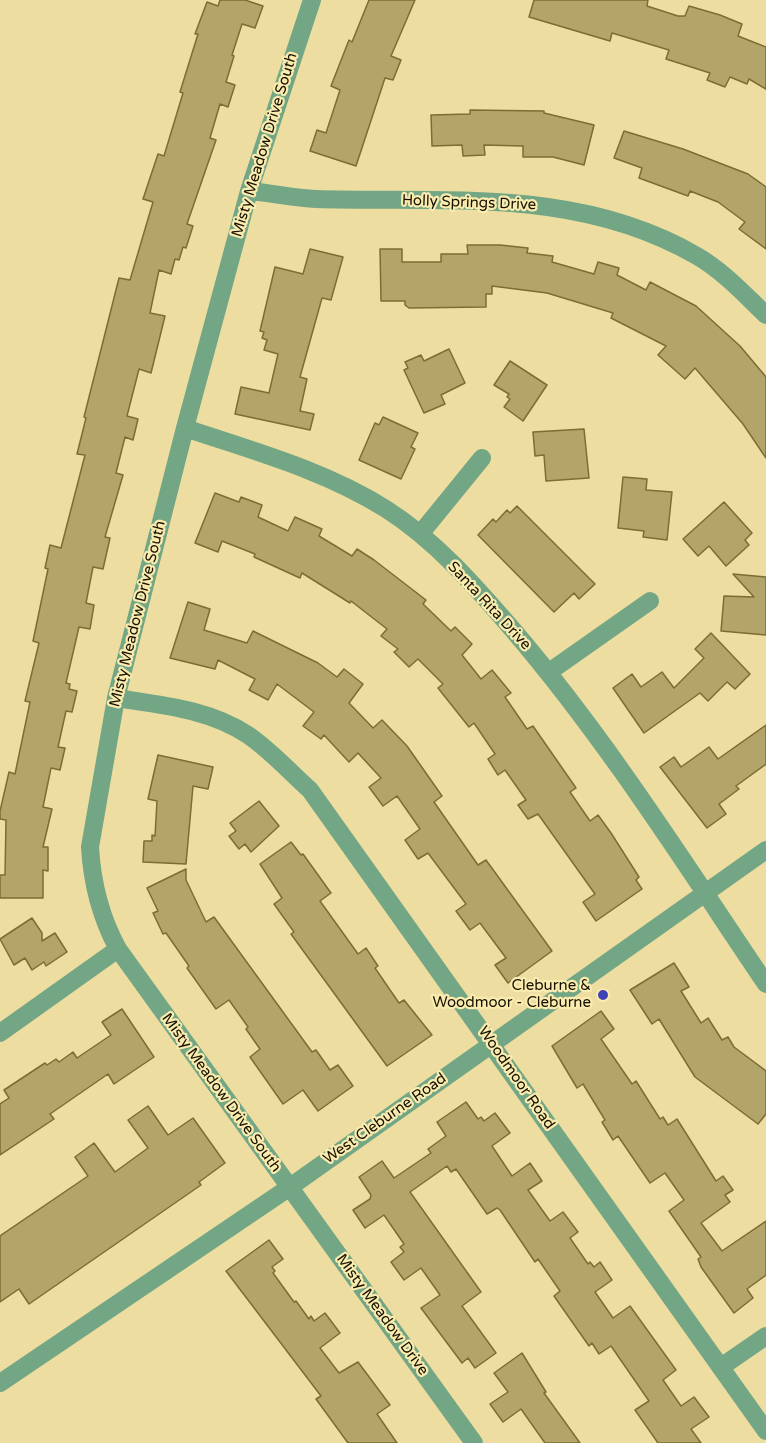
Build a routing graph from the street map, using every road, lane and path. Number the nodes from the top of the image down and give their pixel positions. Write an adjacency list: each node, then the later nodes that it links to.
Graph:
1 (312, 0): 2 (street, Misty Meadow Drive South)
2 (249, 191): 3 (street, Holly Springs Drive); 4 (street, Misty Meadow Drive South)
3 (766, 315)
4 (185, 428): 6 (street, Santa Rita Drive); 9 (street, Misty Meadow Drive South)
5 (482, 458): 6 (street)
6 (420, 533): 8 (street, Santa Rita Drive)
7 (650, 601): 8 (street)
8 (549, 672): 11 (street, Santa Rita Drive)
9 (116, 698): 12 (street, Misty Meadow Drive South); 15 (street, Woodmoor Road)
10 (766, 850): 11 (street, West Cleburne Road)
11 (705, 893): 13 (street, Santa Rita Drive); 15 (street, West Cleburne Road)
12 (118, 948): 14 (street); 16 (street, Misty Meadow Drive South)
13 (766, 984)
14 (0, 1033)
15 (492, 1044): 16 (street, West Cleburne Road); 18 (street, Woodmoor Road)
16 (290, 1187): 19 (street, West Cleburne Road); 21 (street, Misty Meadow Drive)
17 (766, 1336): 18 (street)
18 (721, 1367): 20 (street, Woodmoor Road)
19 (0, 1383)
20 (766, 1431)
21 (474, 1443)

